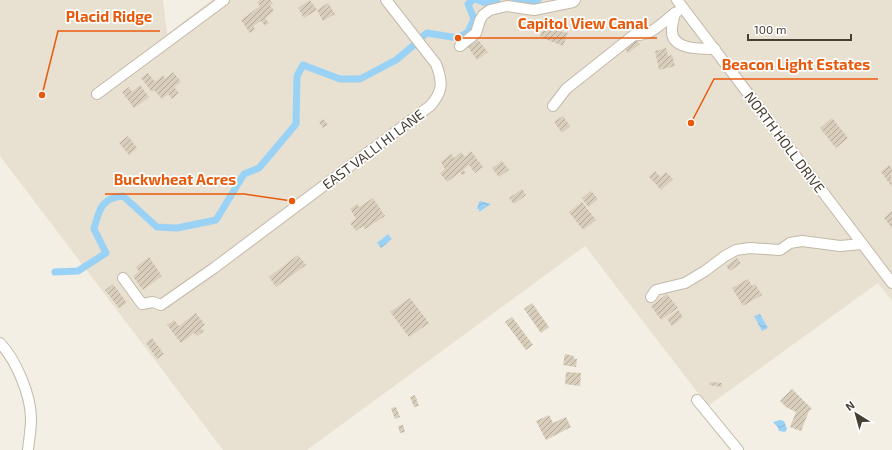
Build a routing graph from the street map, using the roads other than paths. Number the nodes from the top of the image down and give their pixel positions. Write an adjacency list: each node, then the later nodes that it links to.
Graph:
1 (224, 0): 7 (street)
2 (386, 0): 10 (street, EAST VALLI HI LANE)
3 (575, 0): 5 (street)
4 (678, 7): 6 (street, NORTH HOLL DRIVE); 6 (street); 8 (street)
5 (460, 46)
6 (714, 49): 9 (street, NORTH HOLL DRIVE)
7 (97, 94)
8 (553, 106)
9 (862, 244): 11 (street, NORTH HOLL DRIVE); 12 (street)
10 (123, 278)
11 (892, 284)
12 (651, 297)
13 (0, 343): 15 (street)
14 (697, 400): 16 (street)
15 (28, 450)
16 (738, 450)

